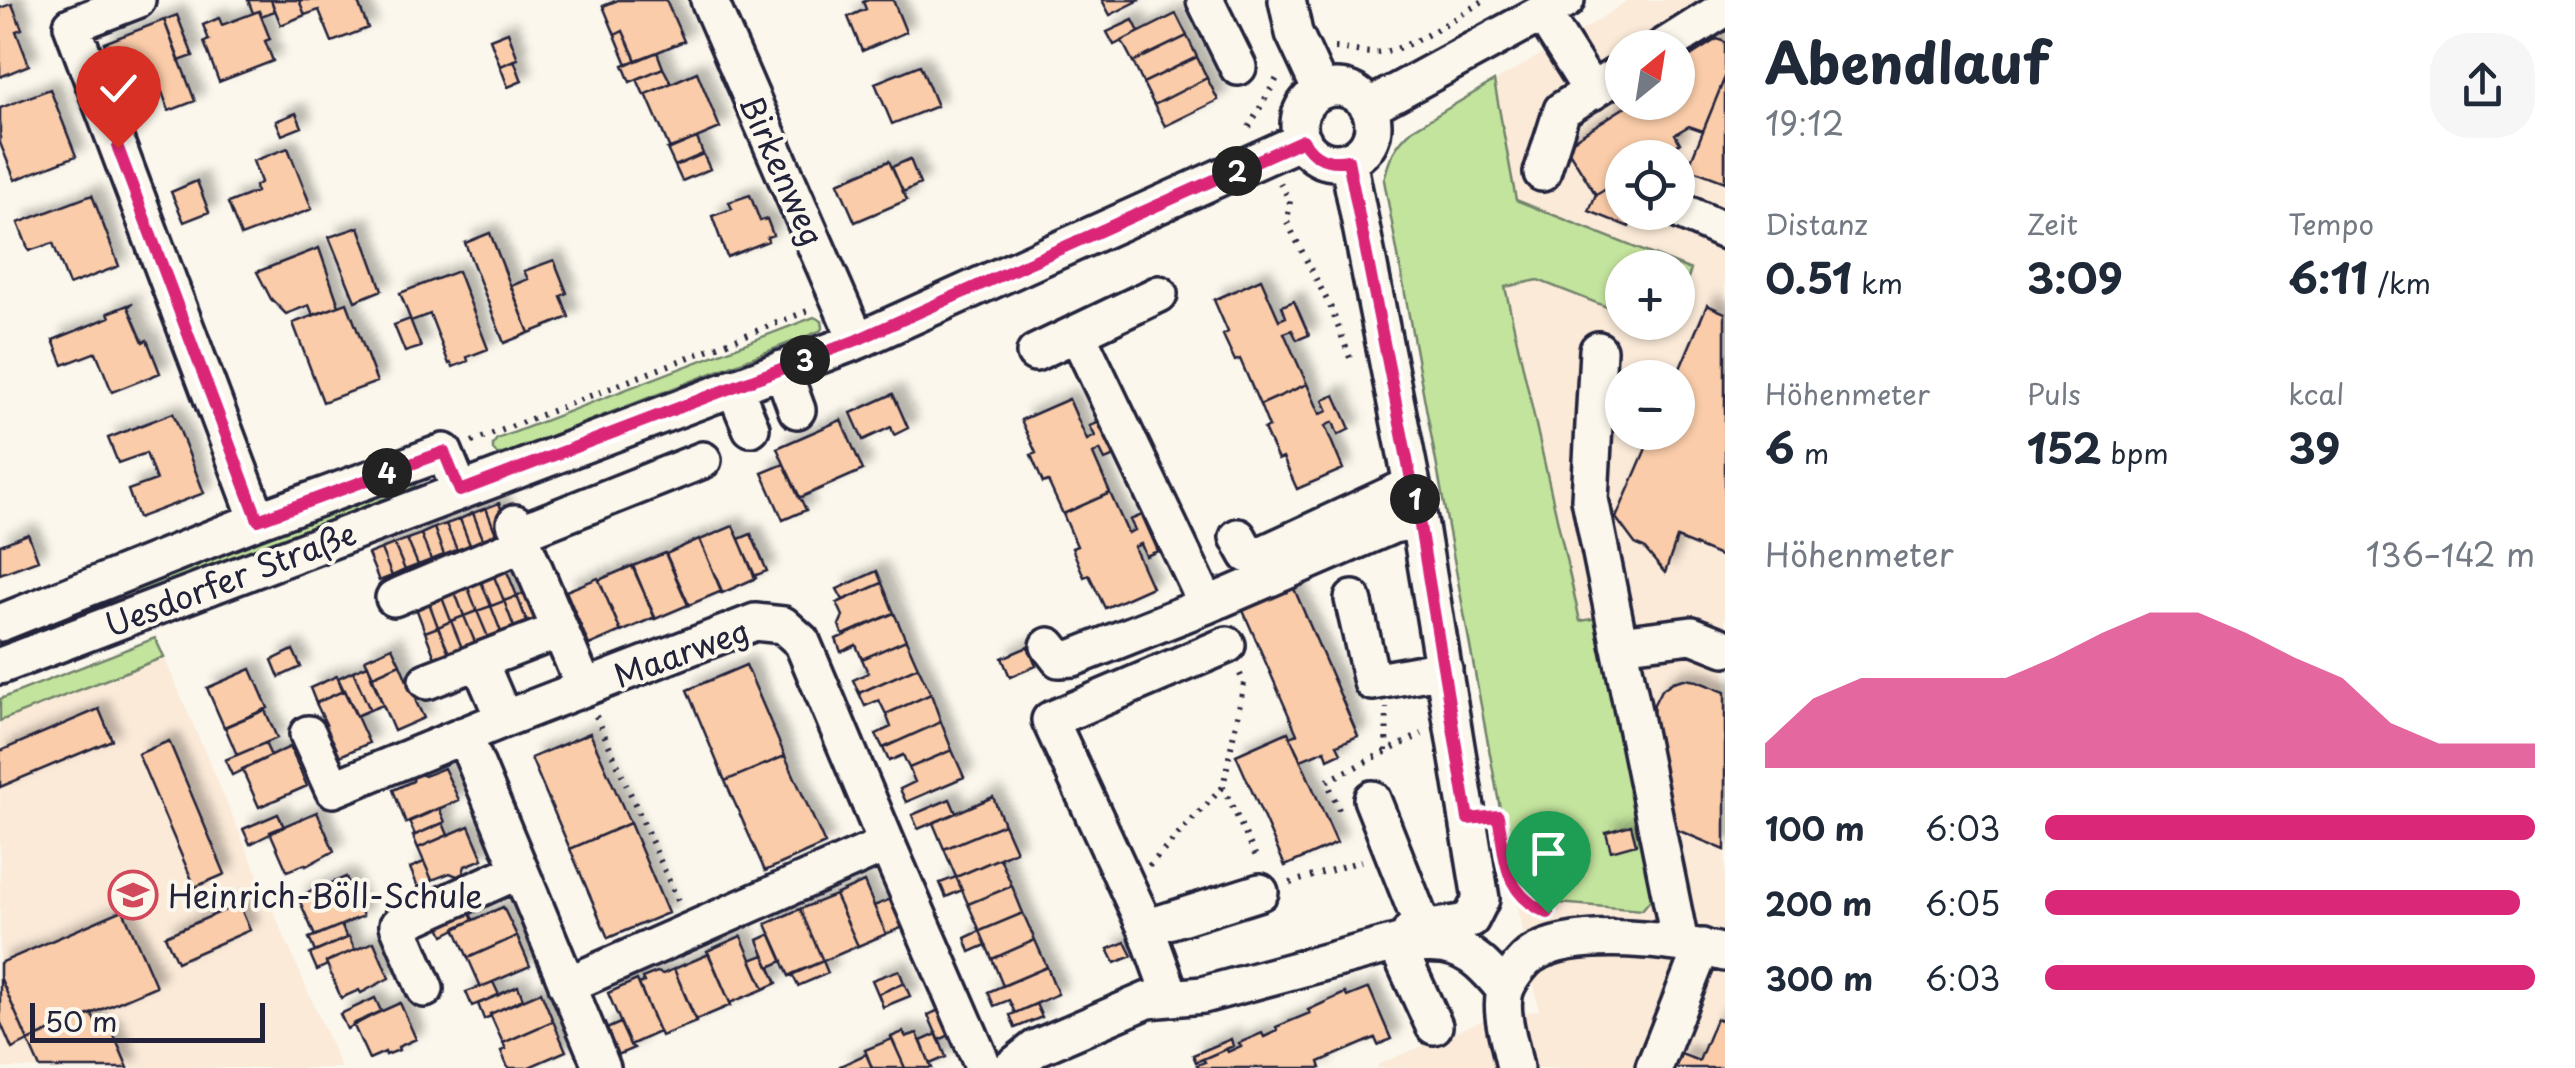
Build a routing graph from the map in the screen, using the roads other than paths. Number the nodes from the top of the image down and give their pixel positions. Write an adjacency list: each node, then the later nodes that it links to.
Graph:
1 (136, 0): 6 (street)
2 (709, 0): 21 (street, Birkenweg)
3 (1287, 0): 11 (street)
4 (1210, 1): 9 (street)
5 (1555, 7): 12 (street); 13 (street)
6 (66, 12): 31 (street)
7 (1718, 12): 8 (street)
8 (1690, 30)
9 (1238, 67)
10 (1605, 83): 12 (street)
11 (1321, 92): 13 (street); 14 (street)
12 (1592, 92): 16 (street)
13 (1369, 108): 15 (street)
14 (1303, 140): 15 (street); 21 (street, Uesdorfer Straße)
15 (1348, 160): 30 (street)
16 (1542, 173)
17 (1695, 218): 18 (street)
18 (1725, 231)
19 (1159, 294): 20 (street)
20 (1078, 333): 23 (street); 36 (street)
21 (857, 340): 24 (street, Uesdorfer Straße)
22 (1598, 350): 39 (street)
23 (1035, 352)
24 (782, 369): 25 (street, Uesdorfer Straße); 26 (street)
25 (734, 386): 27 (street); 29 (street, Uesdorfer Straße)
26 (797, 410)
27 (751, 428)
28 (702, 460): 32 (street)
29 (460, 491): 31 (street, Uesdorfer Straße); 44 (street, Uesdorfer Straße)
30 (1416, 502): 33 (street); 36 (street); 45 (street)
31 (258, 520): 37 (street, Uesdorfer Straße)
32 (519, 534): 34 (street); 47 (street)
33 (1238, 537)
34 (394, 598)
35 (1354, 598): 45 (street)
36 (1207, 605): 41 (street)
37 (0, 623)
38 (542, 638): 43 (street)
39 (1619, 644): 42 (street); 57 (street)
40 (1226, 645): 55 (street)
41 (1049, 646)
42 (1725, 648)
43 (479, 661): 46 (street); 48 (street)
44 (0, 666)
45 (1444, 669): 56 (street)
46 (427, 681)
47 (584, 687): 48 (street, Maarweg); 52 (street, Maarweg)
48 (504, 719): 50 (street, Maarweg)
49 (308, 734): 50 (street, Maarweg)
50 (464, 735): 53 (street)
51 (1372, 799): 56 (street)
52 (886, 844): 58 (street); 65 (street, Maarweg)
53 (520, 870): 58 (street); 59 (street)
54 (1266, 890): 55 (street)
55 (1146, 928): 61 (street)
56 (1408, 937): 60 (street); 61 (street); 62 (street)
57 (1702, 948): 60 (street); 67 (street)
58 (568, 985): 64 (street)
59 (426, 989)
60 (1506, 990): 63 (street)
61 (1172, 997): 66 (street)
62 (1434, 1026)
63 (1512, 1054)
64 (602, 1068)
65 (984, 1068)
66 (1011, 1068)
67 (1654, 1068)

